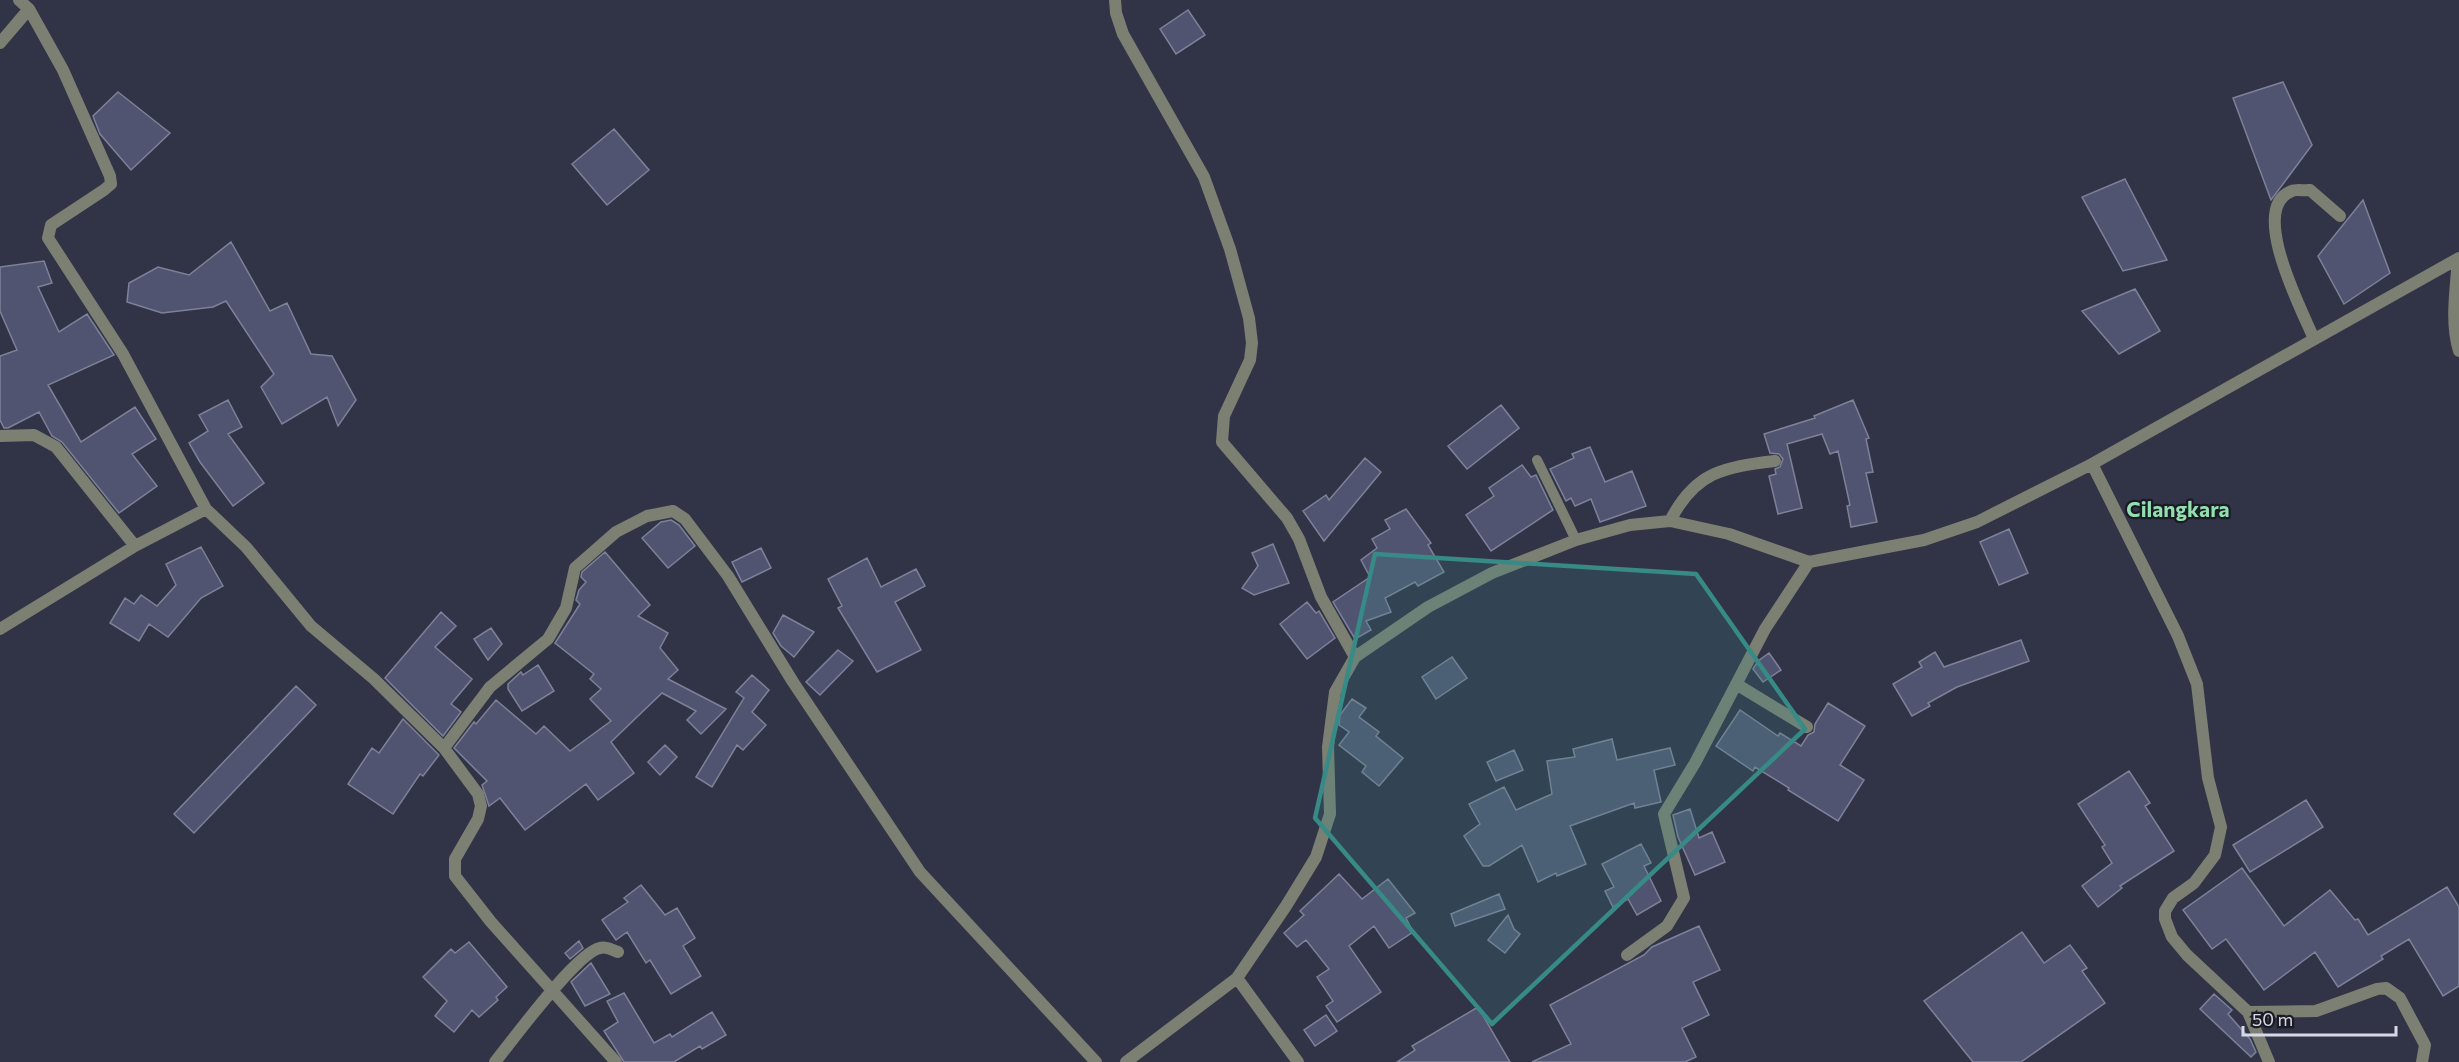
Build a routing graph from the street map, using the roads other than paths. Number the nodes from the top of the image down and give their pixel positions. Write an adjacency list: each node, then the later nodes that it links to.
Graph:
1 (20, 0): 3 (street)
2 (1115, 0): 19 (street)
3 (29, 9): 4 (street); 13 (street)
4 (0, 43)
5 (2340, 216): 7 (street)
6 (2458, 259): 7 (street); 8 (street)
7 (2314, 339): 12 (street)
8 (2459, 351)
9 (0, 436): 16 (street)
10 (1537, 460): 15 (lane)
11 (1774, 461): 14 (street)
12 (2092, 464): 17 (street); 27 (street)
13 (206, 509): 16 (street); 22 (street)
14 (1670, 521): 15 (street); 17 (street)
15 (1576, 540): 19 (street)
16 (135, 546): 18 (street)
17 (1809, 562): 20 (street)
18 (0, 629)
19 (1355, 657): 25 (street)
20 (1736, 684): 21 (street); 24 (street)
21 (1807, 727)
22 (444, 748): 26 (street); 30 (street)
23 (618, 952): 26 (street)
24 (1627, 955)
25 (1237, 978): 31 (street); 32 (street)
26 (552, 989): 28 (street); 29 (street)
27 (2248, 1012): 33 (street); 34 (street)
28 (495, 1062)
29 (616, 1062)
30 (1096, 1062)
31 (1126, 1062)
32 (1298, 1062)
33 (2269, 1062)
34 (2422, 1062)

